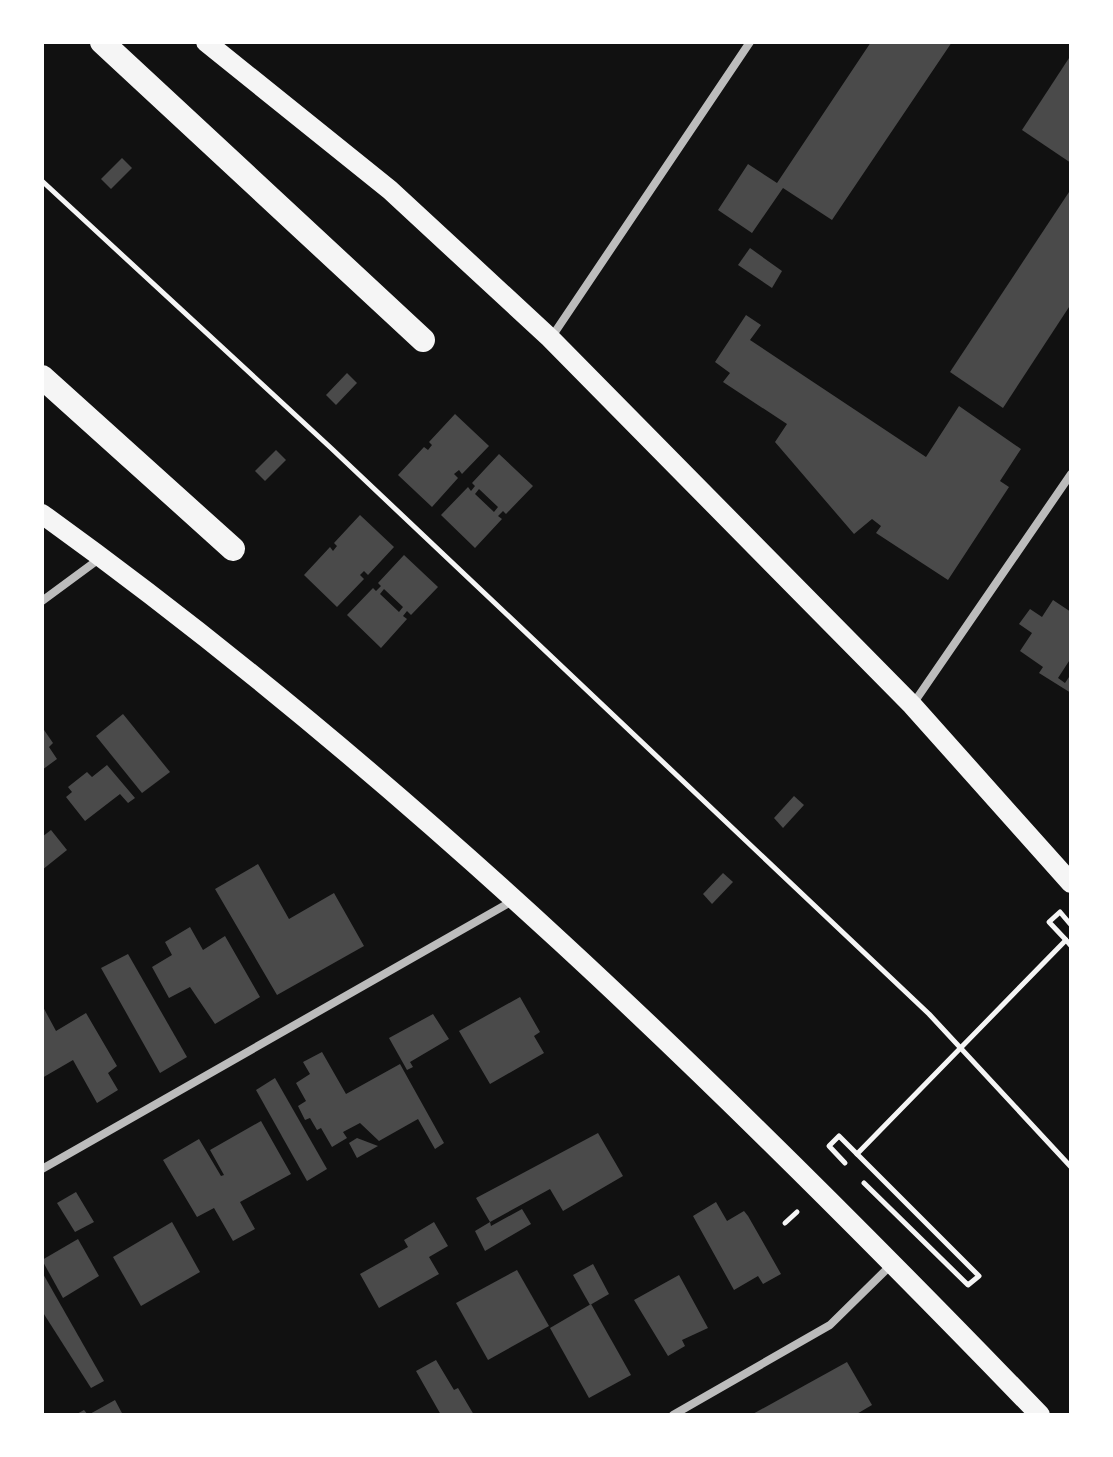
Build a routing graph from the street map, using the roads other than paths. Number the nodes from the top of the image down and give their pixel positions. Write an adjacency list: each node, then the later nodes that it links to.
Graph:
1 (102, 42): 5 (highway)
2 (206, 42): 4 (main road)
3 (750, 42): 4 (street)
4 (550, 338): 12 (main road)
5 (423, 340)
6 (42, 377): 9 (highway)
7 (1071, 474): 12 (street)
8 (42, 514): 10 (main road)
9 (233, 549)
10 (102, 557): 11 (street); 14 (main road)
11 (42, 601)
12 (912, 705): 13 (main road)
13 (1071, 883)
14 (516, 899): 15 (street); 16 (main road)
15 (42, 1169)
16 (891, 1265): 17 (street); 18 (main road)
17 (673, 1415)
18 (1040, 1415)

